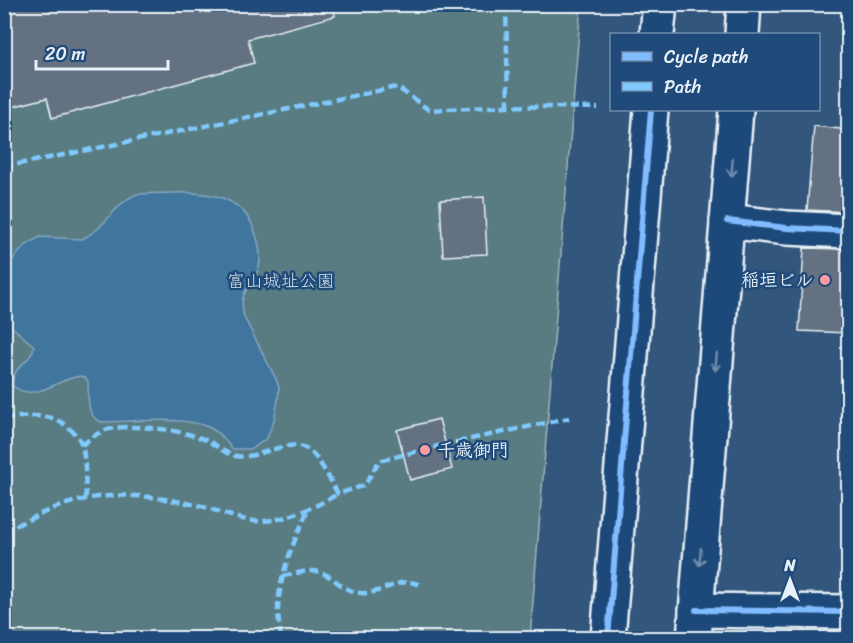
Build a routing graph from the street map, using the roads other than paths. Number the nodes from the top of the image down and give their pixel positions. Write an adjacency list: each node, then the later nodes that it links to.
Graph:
1 (660, 4): 3 (street)
2 (744, 4): 4 (street)
3 (657, 33)
4 (742, 33)
5 (651, 111): 11 (street)
6 (736, 111): 7 (street, one-way to 7)
7 (727, 221): 8 (street); 10 (street, one-way to 10)
8 (849, 231)
9 (849, 612): 10 (street)
10 (695, 624)
11 (608, 639)

